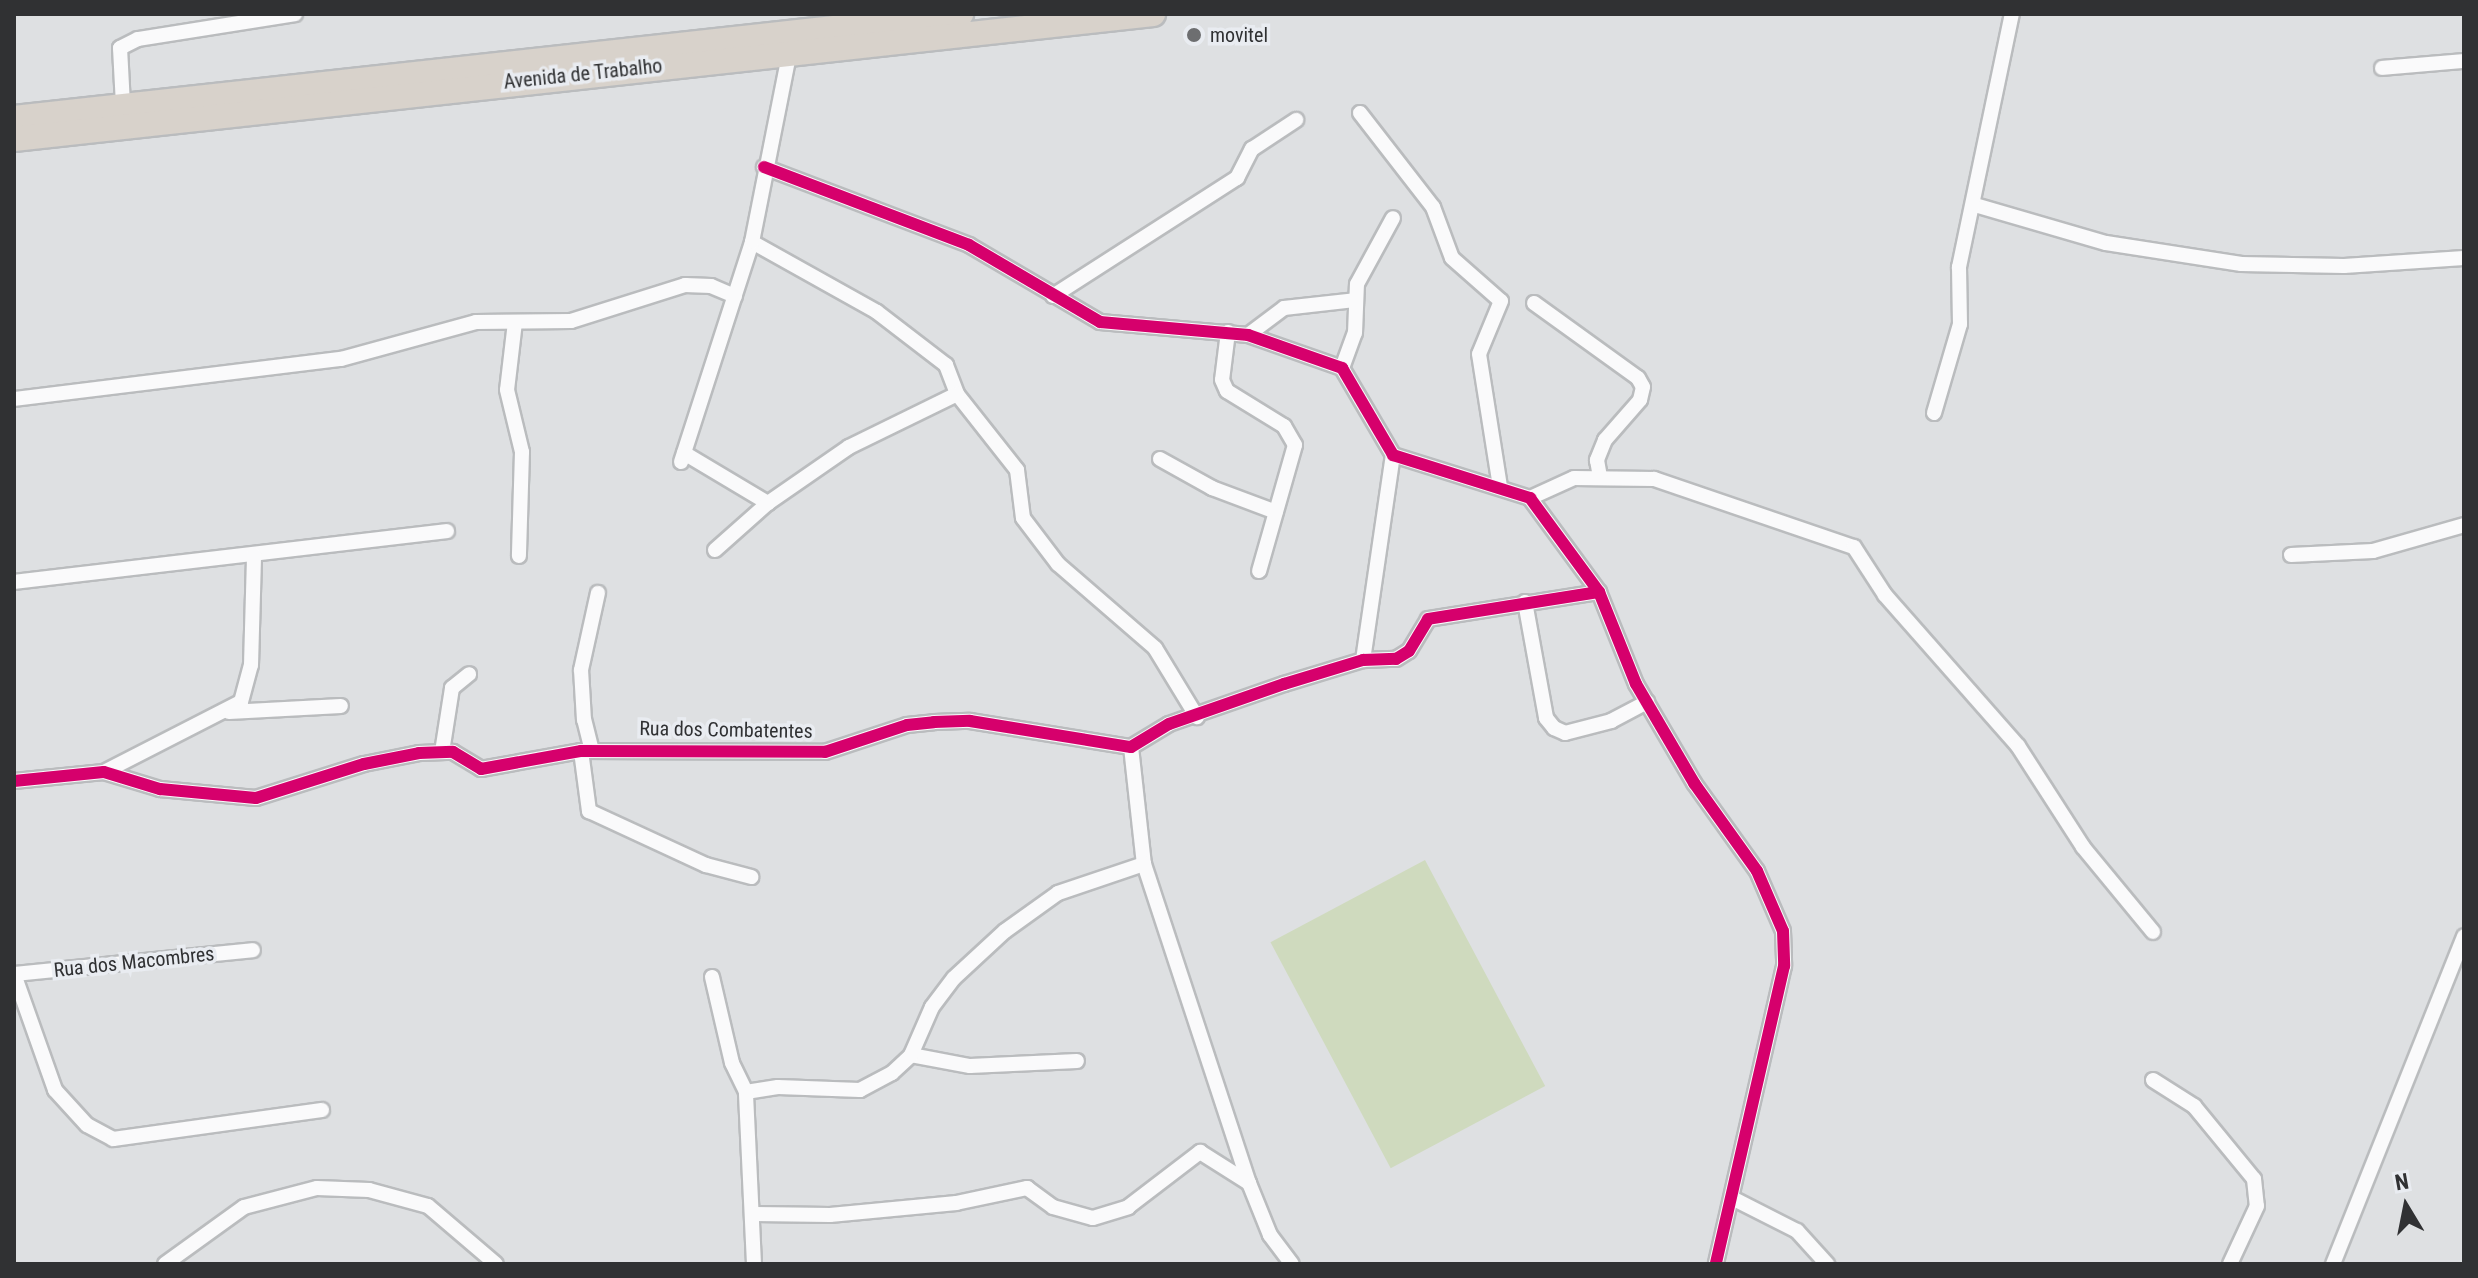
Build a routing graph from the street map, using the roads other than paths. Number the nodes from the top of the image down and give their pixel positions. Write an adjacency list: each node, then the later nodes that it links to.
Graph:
1 (295, 14): 10 (street)
2 (961, 14): 6 (highway, Avenida de Trabalho)
3 (1153, 14): 5 (highway, Avenida de Trabalho)
4 (2012, 14): 16 (street)
5 (1119, 16): 6 (highway, Avenida de Trabalho)
6 (791, 42): 9 (highway, Avenida de Trabalho); 15 (street)
7 (2464, 61): 8 (street)
8 (2382, 68)
9 (402, 84): 10 (highway, Avenida de Trabalho); 14 (highway, Avenida de Trabalho)
10 (123, 105): 12 (highway, Avenida de Trabalho)
11 (1360, 113): 34 (street)
12 (14, 118)
13 (1296, 120): 21 (street)
14 (14, 139)
15 (764, 167): 18 (street); 21 (street)
16 (1975, 205): 19 (street); 30 (street)
17 (1393, 218): 22 (street)
18 (752, 242): 20 (street); 28 (street)
19 (2464, 258)
20 (735, 296): 24 (street); 36 (street)
21 (1053, 296): 25 (street)
22 (1355, 300): 26 (street); 27 (street)
23 (1534, 303): 33 (street)
24 (515, 322): 29 (street); 43 (street)
25 (1228, 332): 26 (street); 37 (street)
26 (1248, 335): 27 (street)
27 (1342, 368): 31 (street)
28 (957, 394): 36 (street); 54 (street)
29 (14, 399)
30 (1934, 413)
31 (1393, 455): 34 (street); 49 (street)
32 (1160, 459): 37 (street)
33 (1600, 477): 35 (street); 62 (street)
34 (1500, 486): 35 (street)
35 (1530, 498): 46 (street)
36 (768, 503): 40 (street)
37 (1276, 512): 44 (street)
38 (2464, 525): 42 (street)
39 (447, 531): 41 (street)
40 (715, 550)
41 (254, 555): 45 (street); 53 (street)
42 (2291, 555)
43 (519, 556)
44 (1259, 571)
45 (14, 582)
46 (1599, 592): 48 (street); 51 (street)
47 (598, 593): 56 (street)
48 (1525, 602): 49 (street); 51 (street)
49 (1363, 660): 54 (street)
50 (469, 674): 57 (street)
51 (1647, 702): 73 (street)
52 (341, 706): 53 (street)
53 (229, 712): 58 (street)
54 (1197, 717): 55 (street)
55 (1131, 747): 56 (street, Rua dos Combatentes); 60 (street)
56 (587, 751): 57 (street, Rua dos Combatentes); 61 (street)
57 (442, 752): 58 (street)
58 (104, 772): 59 (street)
59 (14, 781)
60 (1144, 864): 67 (street); 72 (street)
61 (751, 877)
62 (2153, 932)
63 (2464, 936): 82 (street)
64 (253, 950): 65 (street, Rua dos Macombres)
65 (14, 974): 71 (street)
66 (712, 977): 70 (street)
67 (911, 1055): 68 (street); 70 (street)
68 (1077, 1061)
69 (2153, 1080): 81 (street)
70 (746, 1092): 74 (street)
71 (322, 1110)
72 (1249, 1183): 74 (street); 78 (street)
73 (1734, 1199): 79 (street); 80 (street)
74 (755, 1214): 77 (street)
75 (165, 1264): 76 (street)
76 (496, 1264)
77 (754, 1264)
78 (1292, 1264)
79 (1716, 1264)
80 (1827, 1264)
81 (2230, 1264)
82 (2333, 1264)

